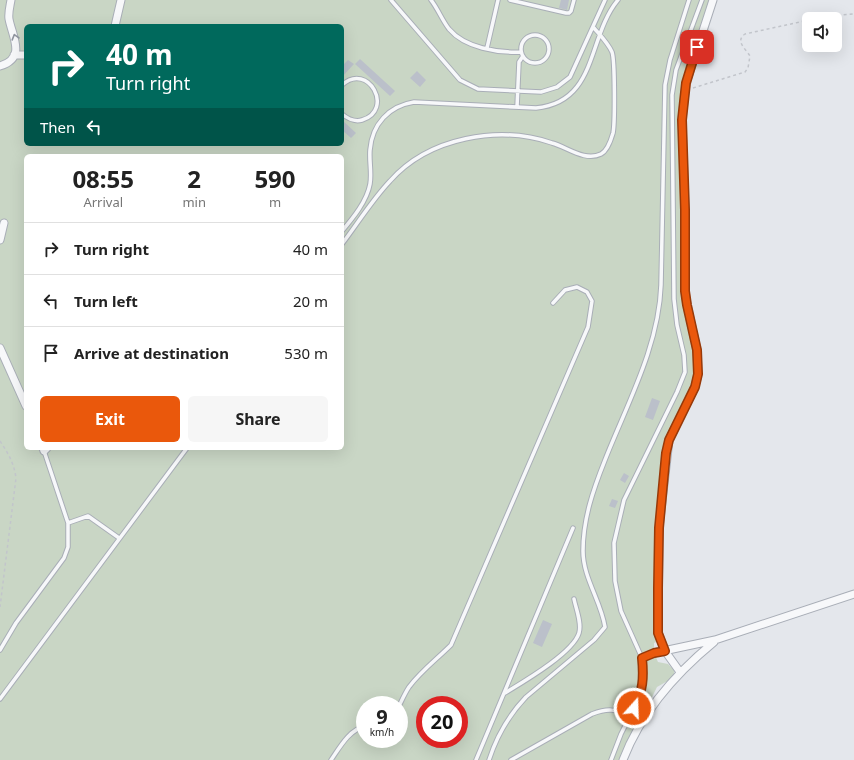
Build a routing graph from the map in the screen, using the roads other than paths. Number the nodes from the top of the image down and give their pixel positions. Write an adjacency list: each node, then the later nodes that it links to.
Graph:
1 (11, 0): 18 (street, one-way to 1)
2 (121, 0): 13 (street)
3 (391, 0): 22 (lane)
4 (431, 0): 16 (lane)
5 (498, 0): 16 (lane)
6 (510, 0): 7 (lane)
7 (574, 0)
8 (605, 0): 14 (lane)
9 (618, 0): 15 (lane)
10 (689, 0): 54 (lane)
11 (702, 0): 45 (lane)
12 (713, 0): 43 (street)
13 (115, 24)
14 (594, 28): 15 (lane); 22 (lane)
15 (600, 34): 23 (lane); 30 (lane)
16 (487, 48): 17 (lane)
17 (522, 54): 17 (lane); 22 (lane)
18 (14, 55): 19 (street); 20 (street)
19 (24, 55)
20 (0, 66)
21 (344, 84): 24 (lane)
22 (517, 90): 23 (lane)
23 (517, 107): 26 (lane)
24 (372, 114): 25 (lane); 26 (lane)
25 (344, 115)
26 (379, 121): 28 (lane)
27 (4, 223): 29 (street)
28 (344, 228)
29 (0, 240)
30 (344, 241)
31 (553, 302): 48 (lane)
32 (0, 348): 33 (street)
33 (24, 402)
34 (45, 450): 36 (lane)
35 (185, 450): 38 (lane)
36 (68, 523): 38 (lane); 42 (lane)
37 (574, 528): 47 (lane)
38 (119, 538): 49 (lane)
39 (854, 594): 41 (street)
40 (574, 599): 47 (lane)
41 (715, 640): 43 (street); 46 (street)
42 (0, 650)
43 (665, 651): 44 (street); 46 (street)
44 (654, 653): 45 (lane)
45 (642, 658): 50 (lane)
46 (680, 672): 57 (street)
47 (504, 694): 53 (lane)
48 (404, 696)
49 (0, 699)
50 (630, 716): 55 (lane); 56 (lane)
51 (356, 728): 52 (lane)
52 (330, 760)
53 (476, 760)
54 (489, 760)
55 (512, 760)
56 (611, 760)
57 (623, 760)

